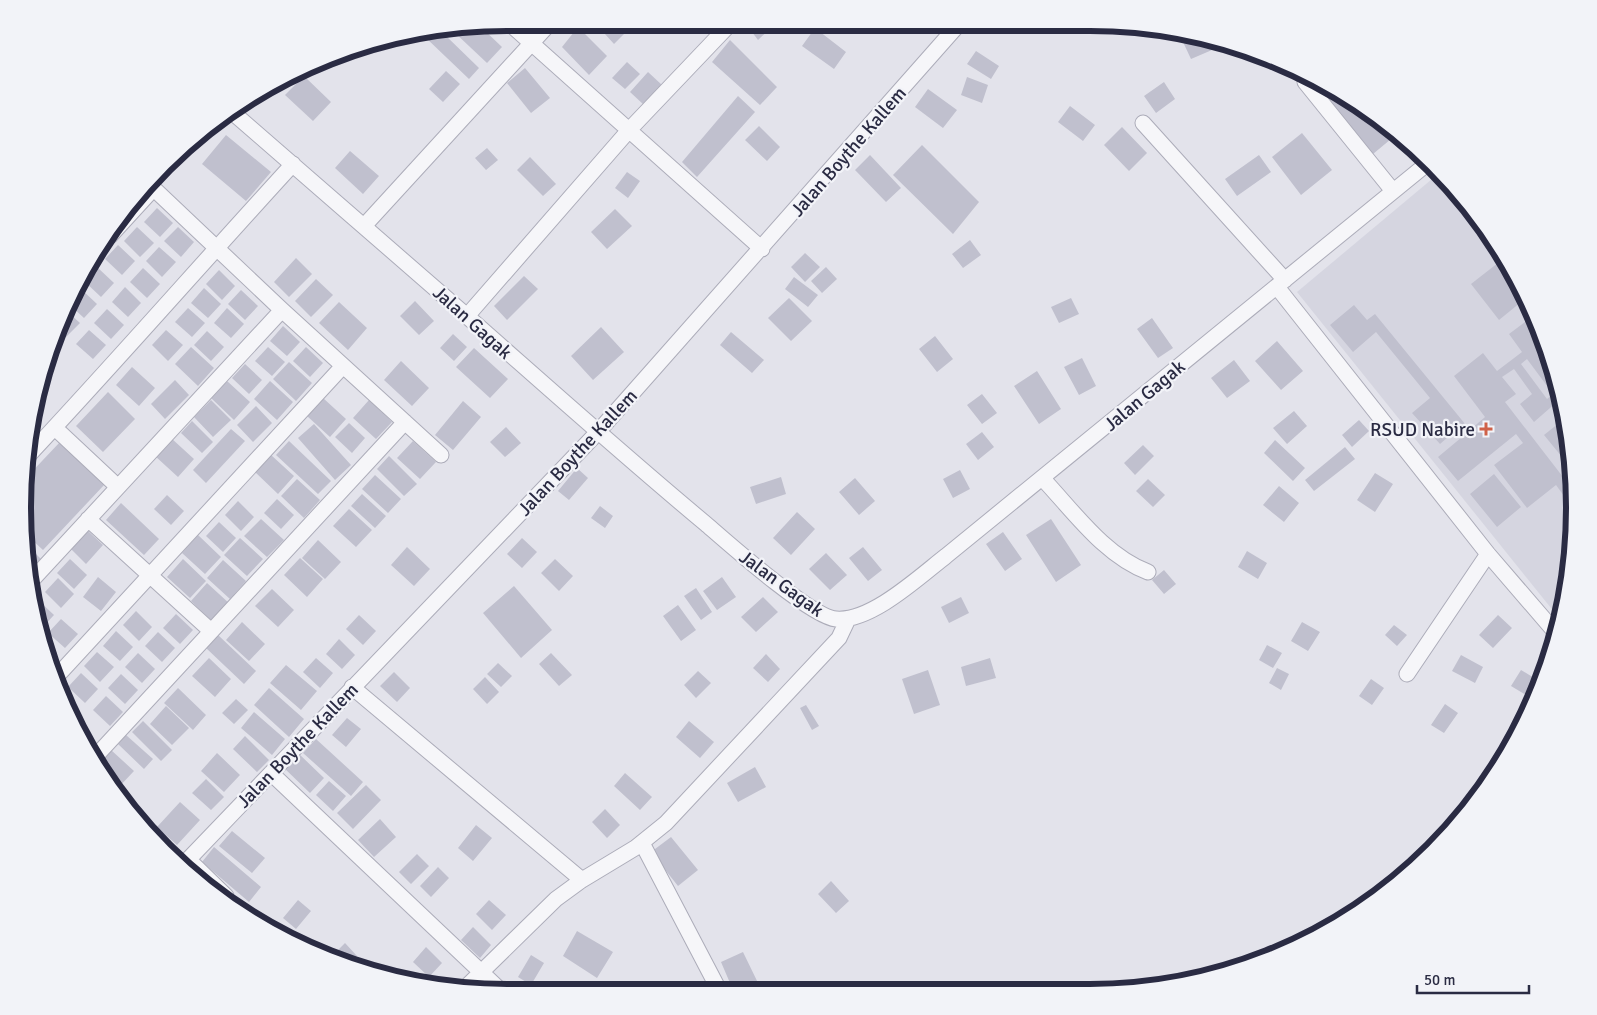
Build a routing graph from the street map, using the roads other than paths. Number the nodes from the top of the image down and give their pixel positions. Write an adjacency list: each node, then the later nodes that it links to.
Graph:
1 (518, 31): 5 (street)
2 (543, 31): 5 (street)
3 (723, 31): 9 (street)
4 (953, 31): 16 (street, Jalan Boythe Kallem)
5 (532, 44): 9 (street); 14 (street)
6 (1306, 83): 13 (street)
7 (237, 116): 10 (street, Jalan Gagak)
8 (1144, 123): 17 (street)
9 (630, 129): 16 (street); 19 (street)
10 (293, 164): 14 (street, Jalan Gagak); 15 (street)
11 (1422, 167): 13 (street, Jalan Gagak)
12 (154, 188): 15 (street)
13 (1393, 191): 17 (street, Jalan Gagak)
14 (364, 226): 19 (street, Jalan Gagak)
15 (216, 247): 18 (street); 22 (street)
16 (762, 249): 23 (street, Jalan Boythe Kallem)
17 (1281, 283): 26 (street, Jalan Gagak); 29 (street)
18 (282, 310): 20 (street); 27 (street)
19 (467, 316): 23 (street, Jalan Gagak)
20 (343, 366): 21 (street); 31 (street)
21 (405, 422): 25 (street); 35 (street)
22 (55, 428): 24 (street); 27 (street)
23 (597, 433): 33 (street, Jalan Gagak); 38 (street, Jalan Boythe Kallem)
24 (35, 449)
25 (441, 455)
26 (1043, 478): 30 (street); 33 (street, Jalan Gagak)
27 (118, 487): 28 (street)
28 (88, 519): 31 (street); 32 (street)
29 (1488, 554): 34 (street); 37 (street)
30 (1148, 572)
31 (150, 575): 35 (street); 36 (street)
32 (36, 576)
33 (848, 619): 41 (street)
34 (1551, 627)
35 (211, 631): 39 (street)
36 (61, 672)
37 (1407, 674)
38 (352, 687): 40 (street, Jalan Boythe Kallem); 43 (street)
39 (99, 752)
40 (271, 773): 42 (street, Jalan Boythe Kallem); 44 (street)
41 (642, 843): 43 (street); 47 (street)
42 (187, 860)
43 (582, 880): 44 (street)
44 (482, 972): 45 (street); 46 (street)
45 (471, 983)
46 (494, 984)
47 (716, 984)

